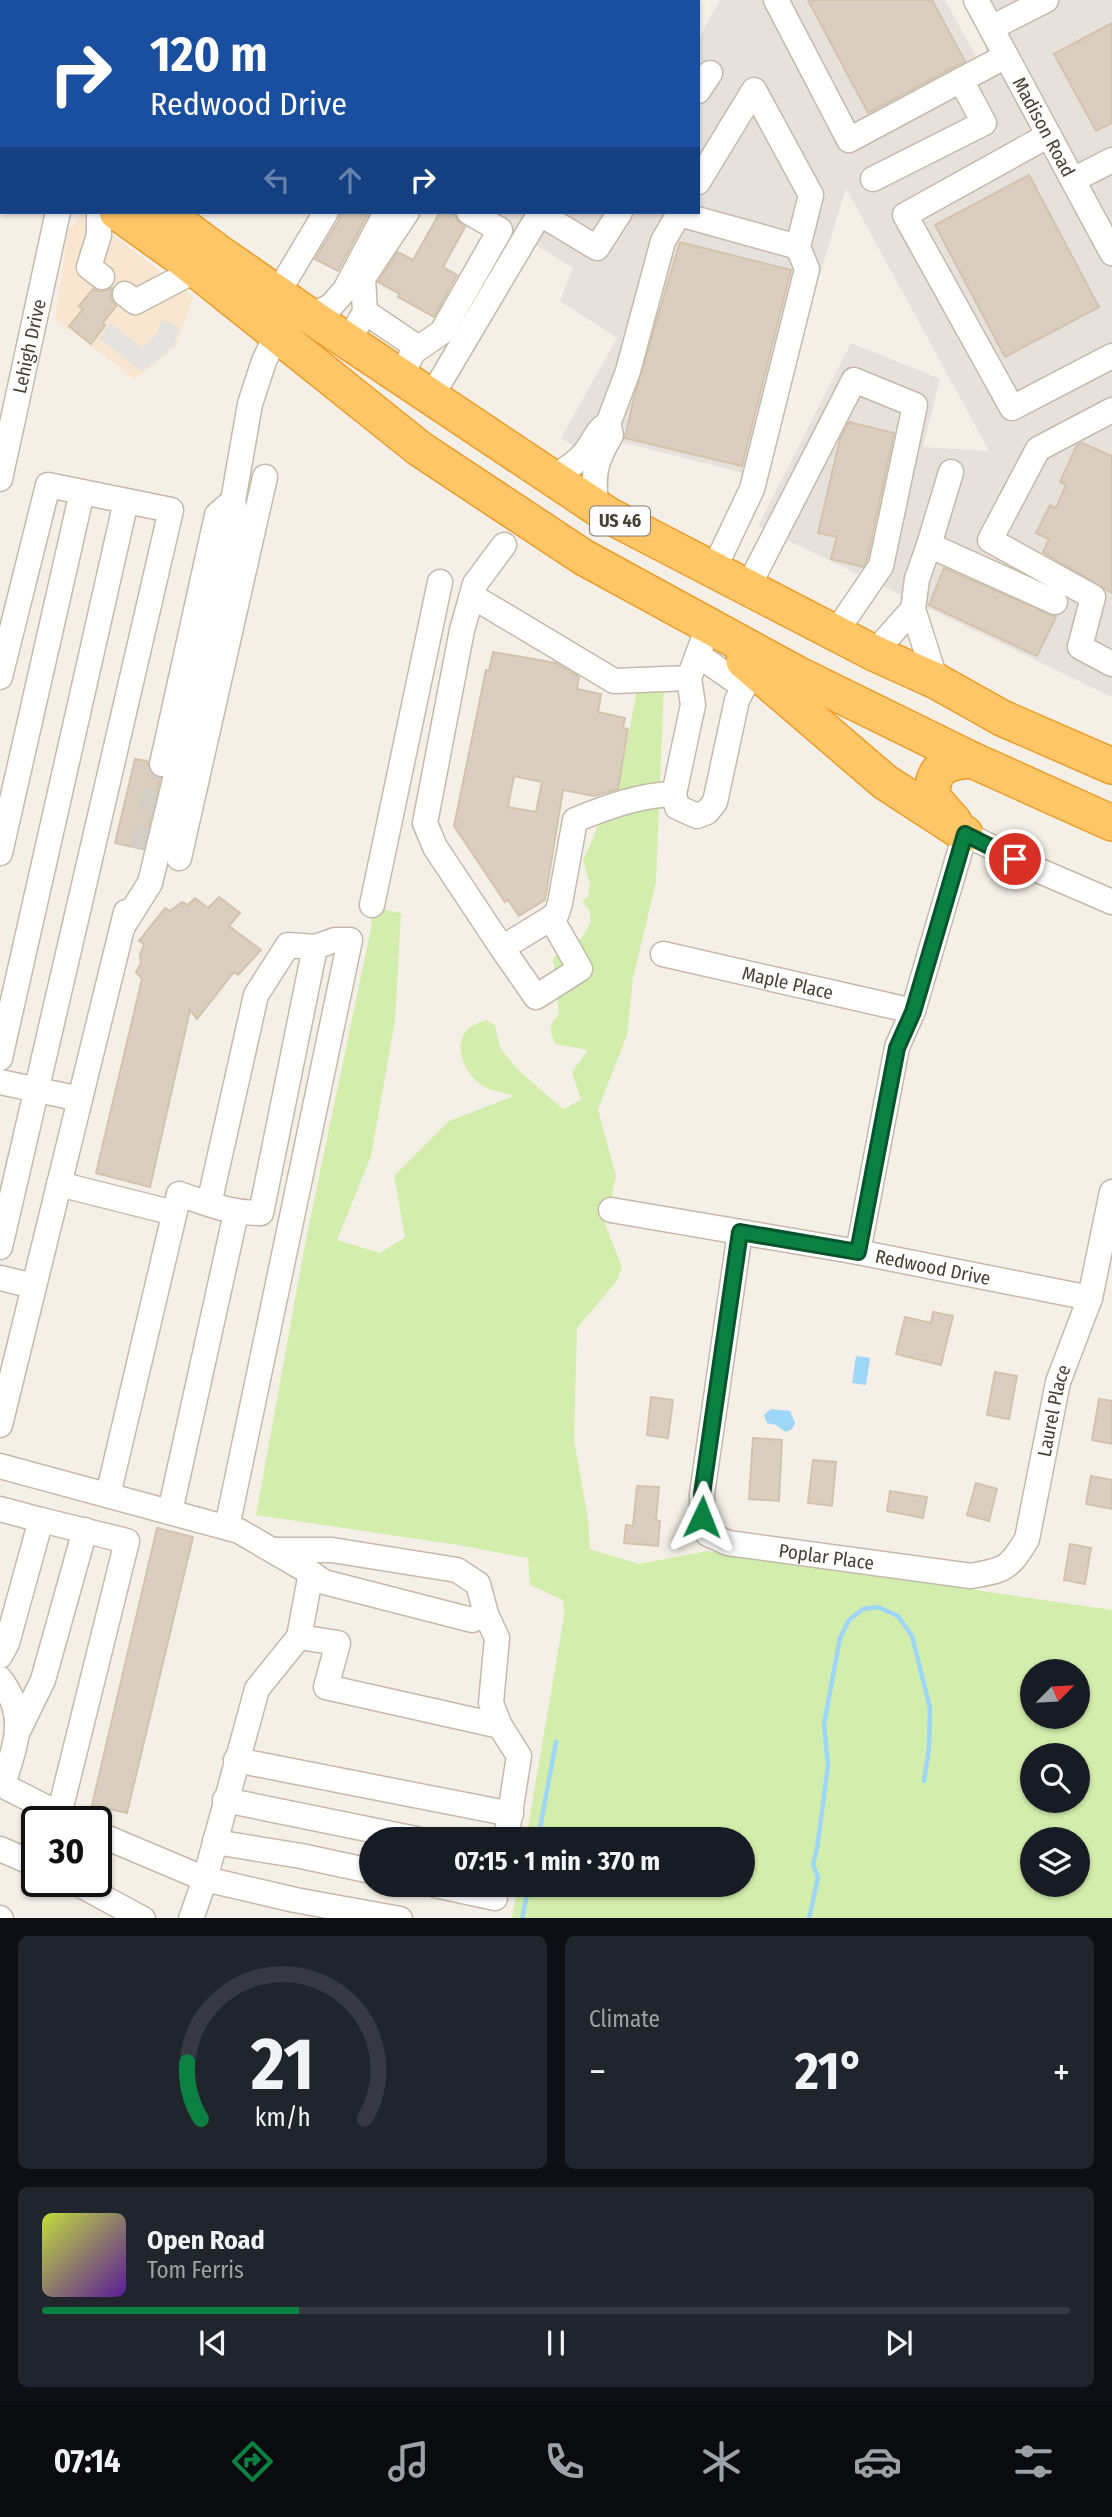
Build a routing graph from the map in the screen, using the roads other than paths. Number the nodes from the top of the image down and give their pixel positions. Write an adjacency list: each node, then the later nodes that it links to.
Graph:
1 (776, 0): 6 (street)
2 (976, 0): 4 (street, Madison Road)
3 (1046, 0): 4 (street)
4 (991, 28): 5 (street, Madison Road)
5 (1006, 56): 6 (street); 7 (street, Madison Road)
6 (961, 80): 10 (street)
7 (1049, 135): 11 (street, Madison Road); 35 (street)
8 (1112, 160): 11 (street)
9 (700, 179): 27 (street)
10 (873, 179)
11 (1073, 180): 26 (street, Madison Road)
12 (58, 214): 41 (street, Lehigh Drive)
13 (99, 214): 29 (street)
14 (121, 214): 28 (highway, US 46)
15 (166, 214): 28 (highway, US 46)
16 (198, 214): 28 (highway)
17 (325, 214): 31 (street)
18 (385, 214): 32 (street)
19 (406, 214): 33 (street)
20 (472, 214): 36 (street)
21 (537, 214): 37 (street)
22 (540, 214): 23 (street)
23 (619, 214)
24 (679, 214): 39 (street)
25 (683, 214): 27 (street)
26 (1112, 253)
27 (803, 258): 50 (street)
28 (205, 260): 30 (street); 31 (highway, US 46); 34 (highway, US 46)
29 (102, 277)
30 (125, 294)
31 (277, 294): 32 (highway, US 46)
32 (310, 316): 33 (highway, US 46)
33 (356, 327): 36 (highway, US 46)
34 (277, 334): 46 (street); 48 (highway, US 46)
35 (1112, 356)
36 (409, 362): 37 (highway, US 46)
37 (431, 397): 43 (highway, US 46)
38 (1112, 410): 59 (street)
39 (608, 424): 43 (street); 47 (street)
40 (951, 472): 49 (street)
41 (0, 477)
42 (265, 477): 71 (street)
43 (552, 478): 47 (highway, US 46)
44 (82, 492): 45 (street); 60 (street); 70 (street)
45 (126, 501): 80 (street); 82 (street)
46 (233, 501): 64 (street); 75 (street)
47 (596, 507): 50 (highway, US 46)
48 (522, 516): 53 (street); 58 (highway, US 46)
49 (929, 545): 54 (street); 55 (street)
50 (714, 569): 52 (highway, US 46)
51 (440, 582): 73 (street)
52 (748, 587): 56 (highway, US 46); 56 (street)
53 (472, 596): 58 (street); 77 (street)
54 (1055, 602)
55 (913, 608): 57 (street); 62 (street)
56 (836, 632): 57 (highway, US 46)
57 (874, 653): 62 (highway, US 46)
58 (698, 654): 61 (highway); 63 (highway, US 46); 66 (street)
59 (1112, 664)
60 (0, 677)
61 (749, 678): 66 (street); 68 (highway)
62 (936, 681): 65 (highway, US 46)
63 (972, 760): 67 (highway, US 46); 68 (highway)
64 (162, 764)
65 (1110, 764)
66 (674, 794): 74 (street)
67 (1112, 822)
68 (965, 834): 72 (street); 79 (street)
69 (143, 849): 75 (street)
70 (0, 853)
71 (179, 858)
72 (1112, 902)
73 (372, 905)
74 (551, 918): 77 (street); 77 (street)
75 (123, 926): 83 (street)
76 (315, 947): 86 (street); 89 (street); 102 (street)
77 (502, 948)
78 (663, 954): 79 (street, Maple Place)
79 (913, 1012): 92 (street)
80 (0, 1058)
81 (0, 1082): 82 (street)
82 (37, 1090): 83 (street); 91 (street)
83 (80, 1099): 84 (street)
84 (59, 1184): 88 (street); 94 (street)
85 (1112, 1192): 95 (street, Laurel Place)
86 (209, 1204): 88 (street); 89 (street)
87 (611, 1210): 90 (street, Redwood Drive)
88 (174, 1213): 98 (street)
89 (236, 1213): 100 (street)
90 (740, 1232): 92 (street, Redwood Drive); 105 (street, Poplar Place)
91 (0, 1247)
92 (858, 1252): 95 (street, Redwood Drive)
93 (0, 1278): 94 (street)
94 (34, 1286): 96 (street)
95 (1090, 1298): 105 (street, Laurel Place)
96 (0, 1425)
97 (0, 1466): 98 (street)
98 (108, 1495): 100 (street)
99 (0, 1509): 101 (street)
100 (170, 1512): 102 (street)
101 (41, 1520): 103 (street); 109 (street)
102 (227, 1527): 104 (street)
103 (85, 1530): 112 (street); 117 (street)
104 (272, 1550): 106 (street); 107 (street)
105 (947, 1572)
106 (311, 1573): 107 (street); 108 (street)
107 (486, 1614): 111 (street)
108 (299, 1637): 111 (street); 113 (street)
109 (0, 1656)
110 (0, 1679): 112 (street)
111 (500, 1726): 118 (street)
112 (18, 1731): 114 (street)
113 (236, 1760): 115 (street); 118 (street)
114 (1, 1784): 116 (street)
115 (225, 1800): 119 (street); 122 (street)
116 (43, 1806)
117 (69, 1806)
118 (511, 1814): 120 (street)
119 (359, 1827)
120 (508, 1827)
121 (112, 1840): 126 (street)
122 (215, 1842): 125 (street); 126 (street)
123 (0, 1849): 124 (street)
124 (21, 1858)
125 (359, 1868)
126 (205, 1879): 129 (street); 130 (street)
127 (102, 1897): 128 (street)
128 (141, 1918)
129 (191, 1918)
130 (394, 1918)

